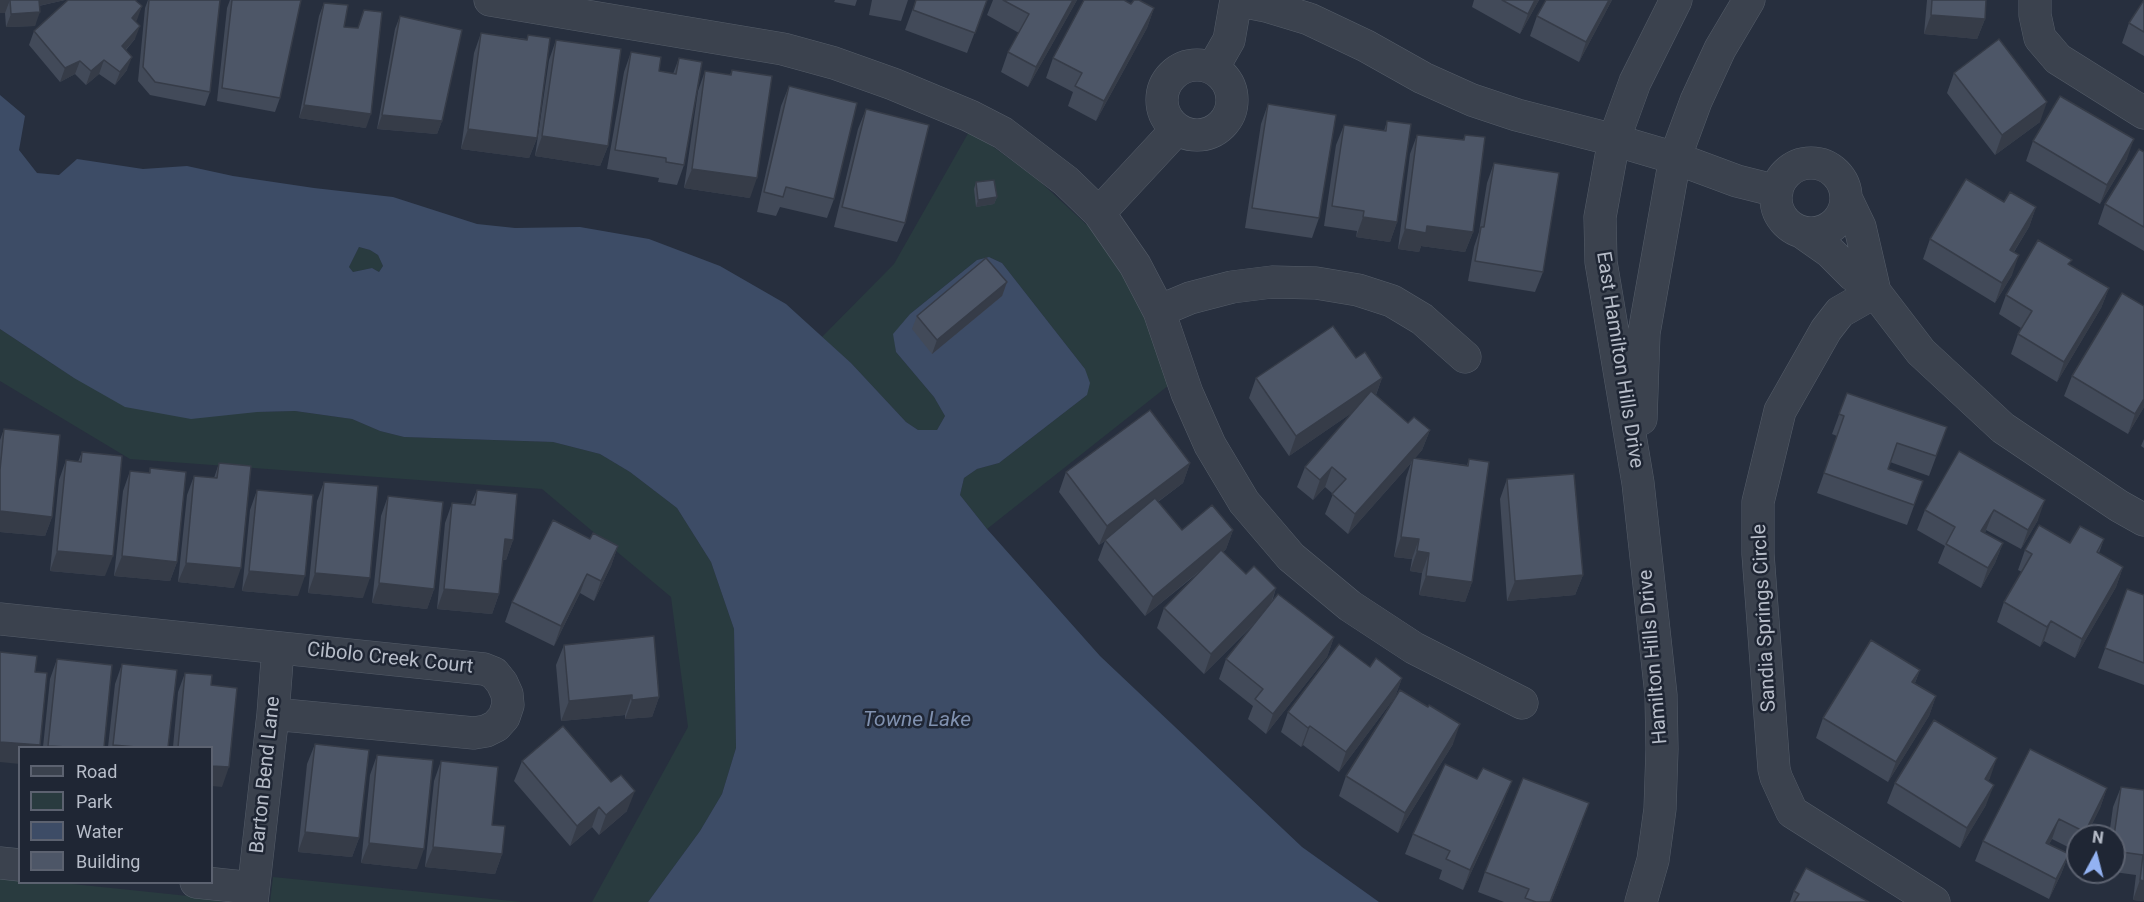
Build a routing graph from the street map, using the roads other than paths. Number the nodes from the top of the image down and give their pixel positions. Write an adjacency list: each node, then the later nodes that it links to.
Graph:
1 (490, 0): 13 (street)
2 (1236, 0): 6 (street); 9 (street)
3 (1676, 0): 9 (street, East Hamilton Hills Drive)
4 (1749, 0): 10 (street, East Hamilton Hills Drive)
5 (2035, 8): 7 (street)
6 (1213, 68): 8 (street); 8 (street)
7 (2144, 113)
8 (1177, 129): 13 (street)
9 (1614, 140): 10 (street); 18 (street, East Hamilton Hills Drive)
10 (1675, 158): 11 (street); 18 (street, East Hamilton Hills Drive)
11 (1777, 191): 12 (street); 14 (street)
12 (1847, 200): 14 (street); 15 (street)
13 (1099, 213): 16 (street)
14 (1803, 233): 15 (street)
15 (1875, 292): 19 (street); 29 (street, Sandia Springs Circle)
16 (1159, 311): 17 (street); 22 (street)
17 (1465, 357)
18 (1638, 483): 28 (street, Hamilton Hills Drive)
19 (2144, 520)
20 (0, 619): 21 (street, Cibolo Creek Court)
21 (278, 648): 23 (street, Barton Bend Lane); 23 (street, Cibolo Creek Court)
22 (1522, 703)
23 (273, 714): 27 (street, Barton Bend Lane)
24 (0, 862): 25 (street)
25 (18, 865)
26 (205, 884): 27 (street)
27 (253, 895)
28 (1641, 902)
29 (1934, 902)

